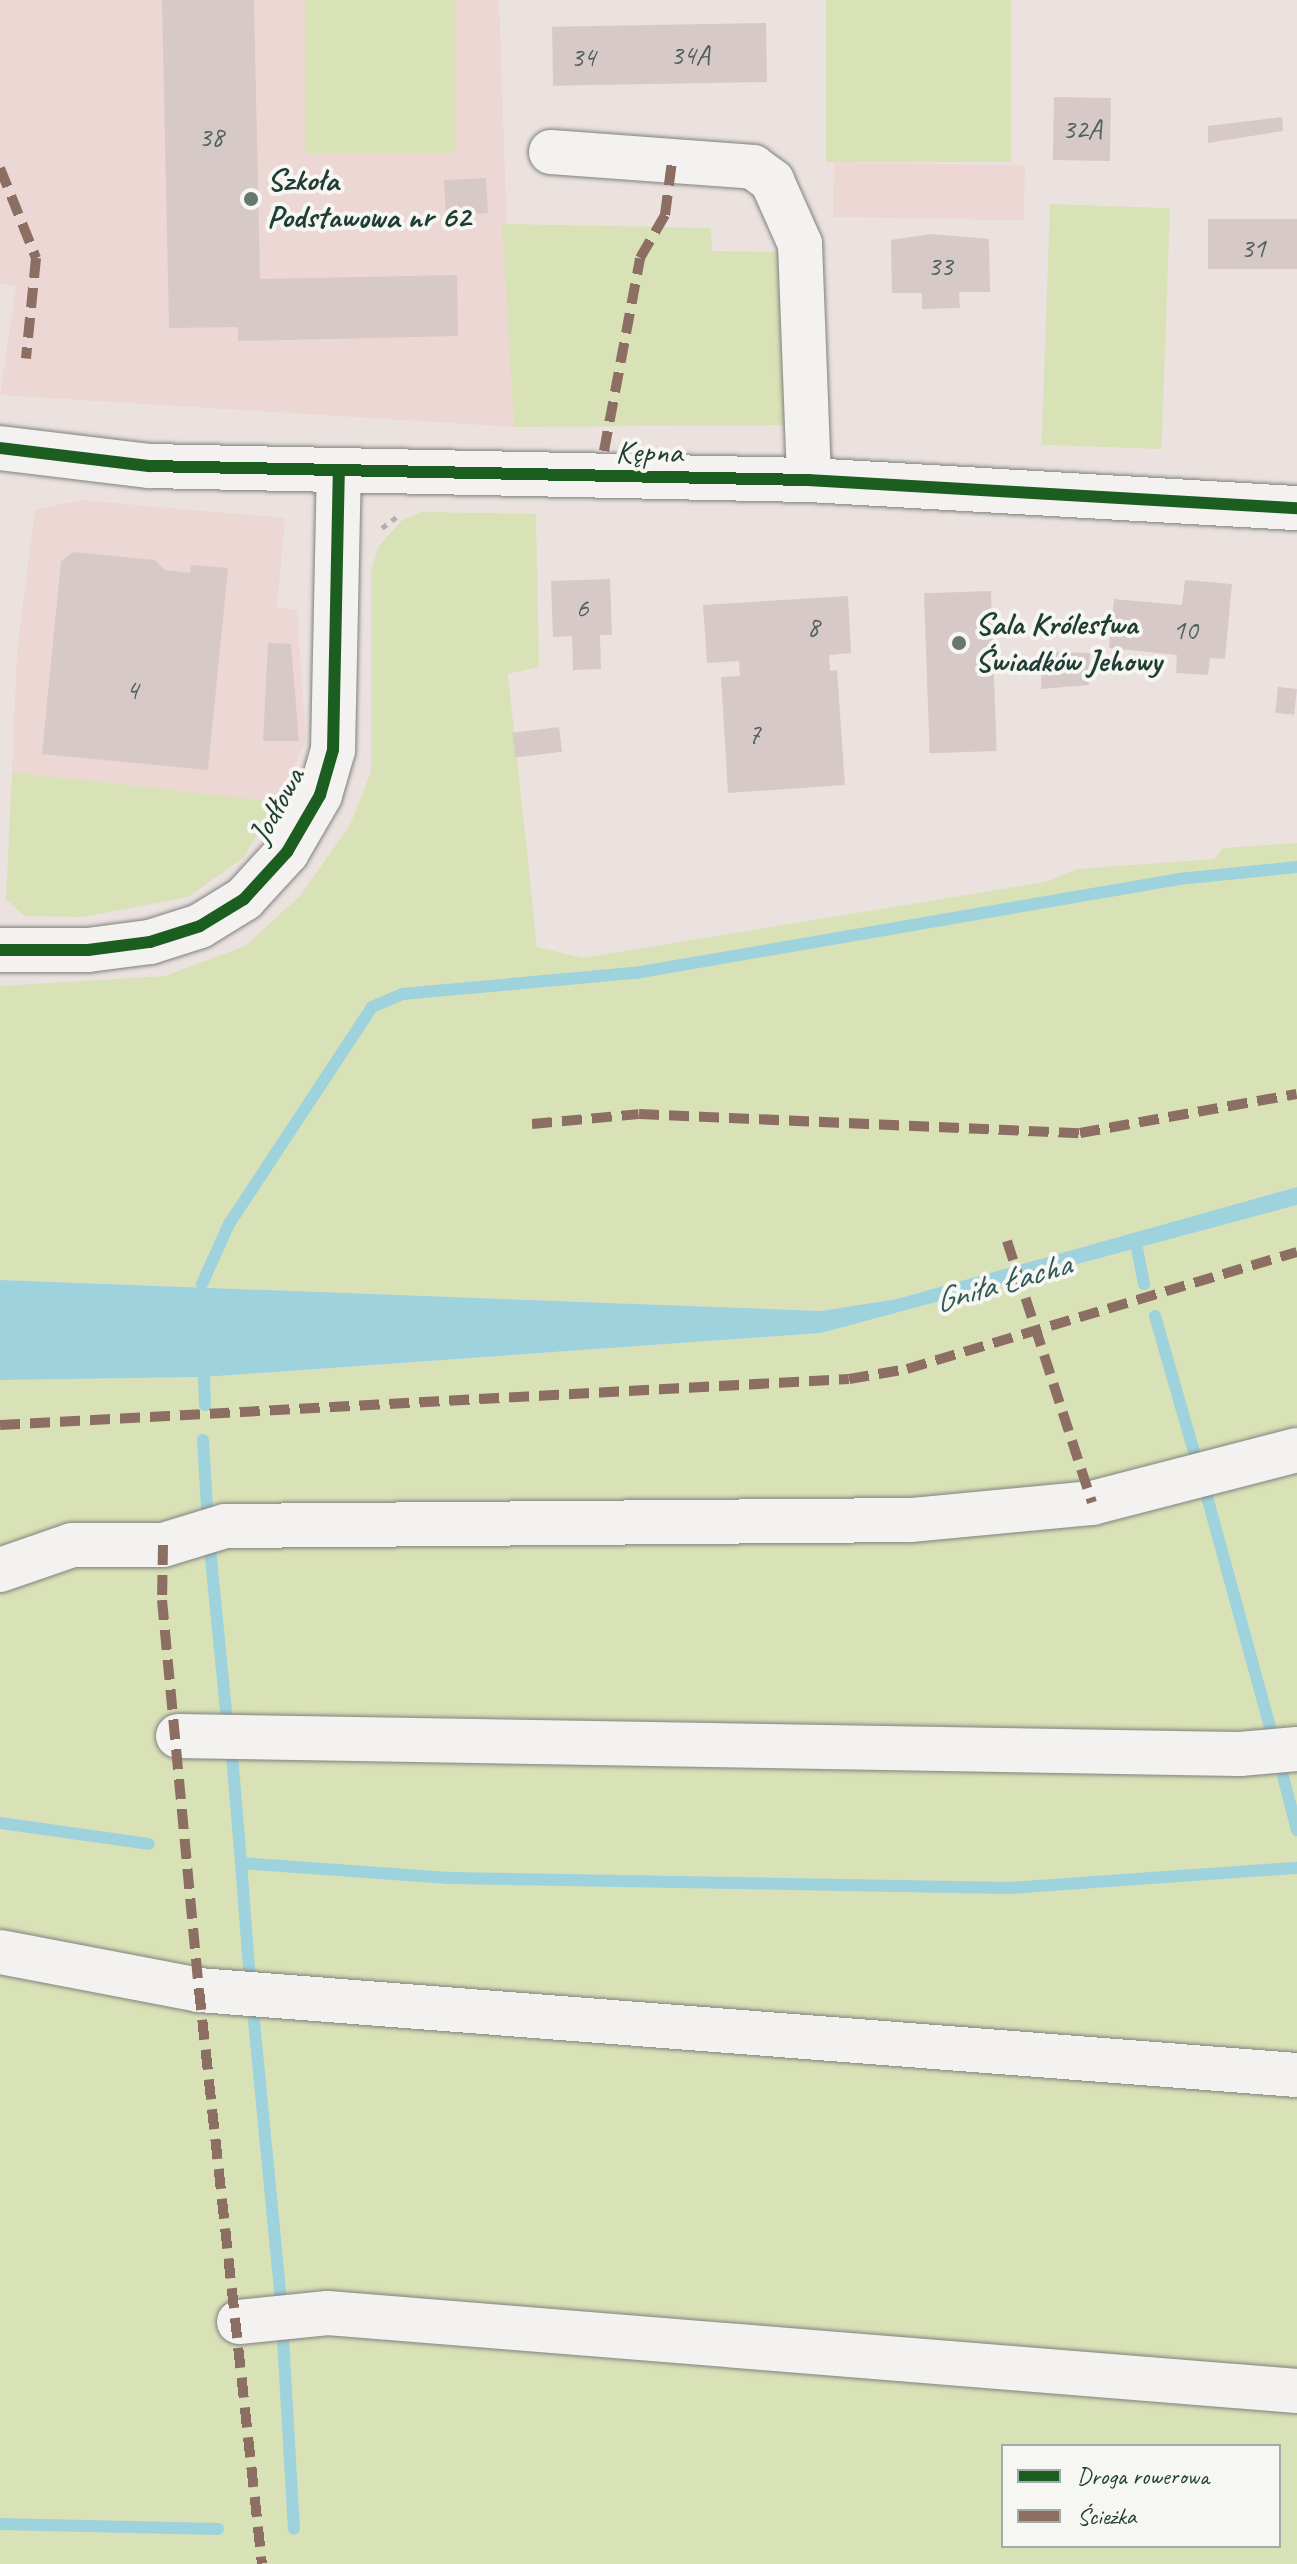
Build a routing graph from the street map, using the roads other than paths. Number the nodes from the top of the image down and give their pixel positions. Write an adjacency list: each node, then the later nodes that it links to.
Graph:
1 (551, 152): 4 (street)
2 (0, 448): 3 (street, Kępna)
3 (339, 474): 4 (street, Kępna); 6 (street, Jodłowa)
4 (809, 480): 5 (street, Kępna)
5 (1297, 508)
6 (0, 950)
7 (1297, 1450): 8 (street)
8 (0, 1570)
9 (178, 1736): 10 (street)
10 (1297, 1749)
11 (0, 1952): 12 (street)
12 (1297, 2075)
13 (239, 2322): 14 (street)
14 (1297, 2391)

